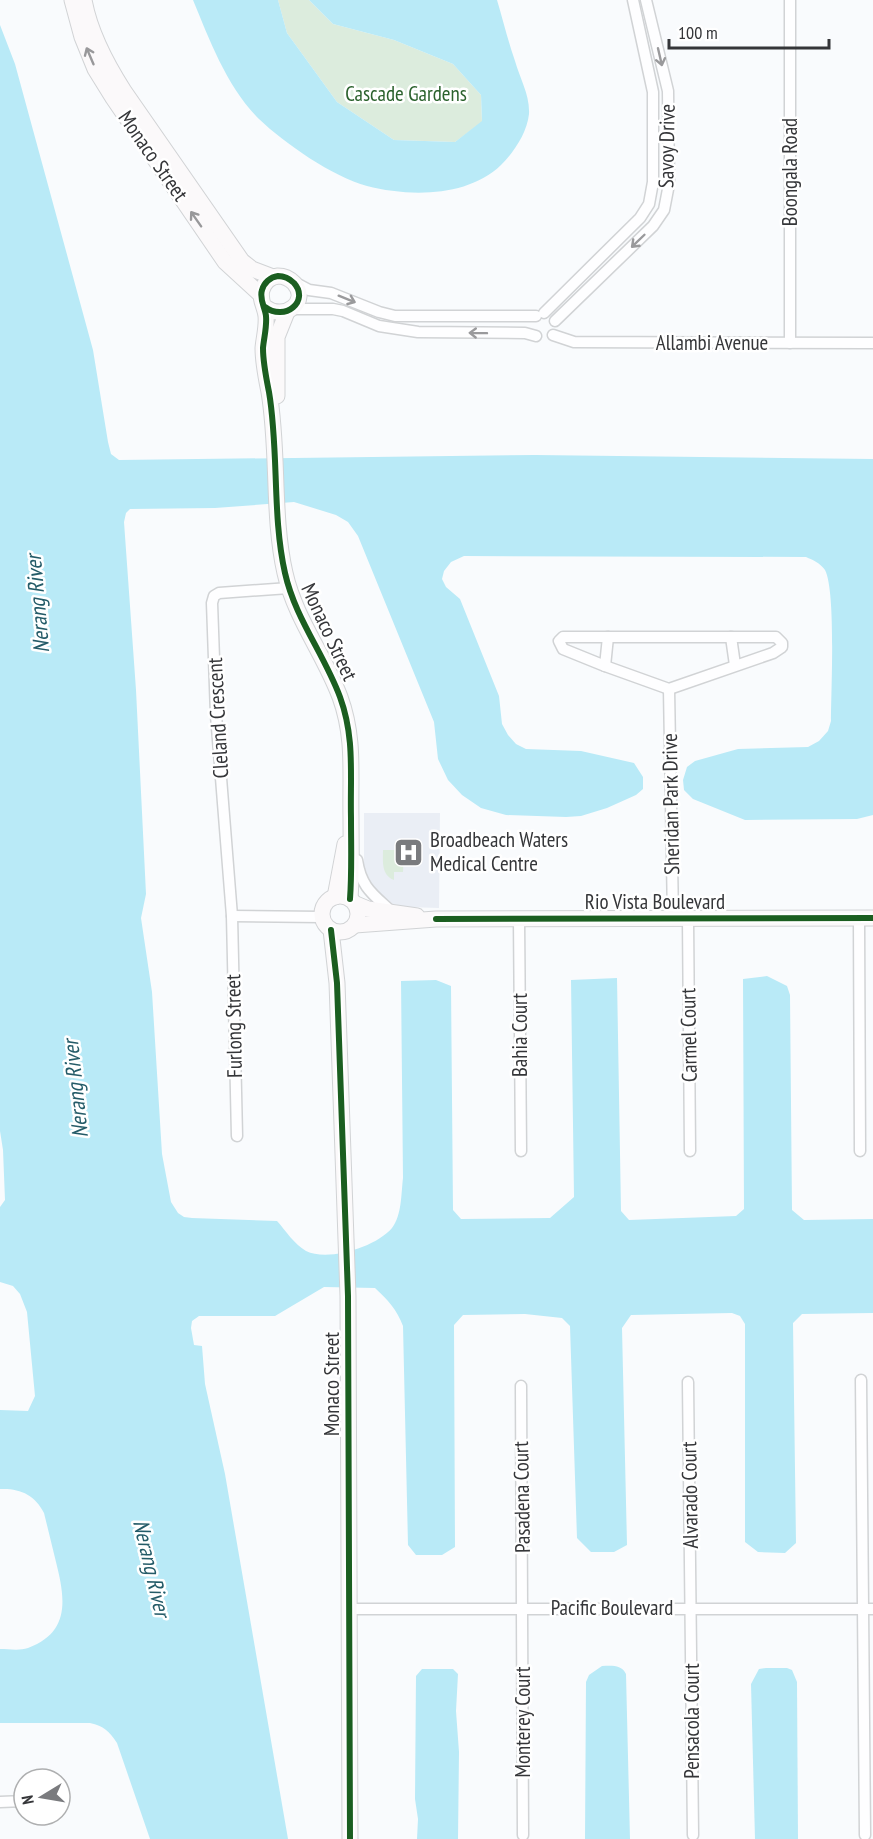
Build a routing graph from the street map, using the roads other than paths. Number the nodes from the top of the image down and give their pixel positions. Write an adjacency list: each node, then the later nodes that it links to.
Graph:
1 (72, 0): 6 (street, Monaco Street, one-way to 1)
2 (84, 0): 6 (street, Monaco Street)
3 (633, 0): 9 (street, Savoy Drive)
4 (646, 0): 11 (street, Savoy Drive, one-way to 11)
5 (789, 0): 17 (street, Boongala Road)
6 (220, 241): 7 (street, Monaco Street); 10 (street, Monaco Street)
7 (273, 277): 8 (street); 10 (street)
8 (292, 281): 12 (street); 13 (street, one-way to 13)
9 (566, 291): 11 (street); 13 (street, Savoy Drive)
10 (263, 301): 12 (street); 19 (street, Monaco Street)
11 (575, 301): 14 (street, Savoy Drive)
12 (289, 311): 16 (street, one-way to 12); 19 (street, Monaco Street)
13 (540, 314): 14 (street); 16 (street)
14 (555, 321): 15 (street)
15 (553, 335): 16 (street); 17 (street, Allambi Avenue)
16 (536, 336)
17 (790, 343): 18 (street, Allambi Avenue)
18 (873, 343)
19 (274, 420): 20 (street, Monaco Street)
20 (282, 555): 21 (street); 22 (street, Monaco Street)
21 (267, 588): 22 (street, Cleland Crescent); 32 (street, Cleland Crescent)
22 (289, 588): 28 (street, Monaco Street)
23 (608, 637): 24 (street); 26 (street); 26 (street)
24 (731, 637): 25 (street); 25 (street)
25 (735, 665): 27 (street)
26 (605, 666): 27 (street)
27 (669, 689): 33 (street, Sheridan Park Drive)
28 (351, 817): 29 (street, Monaco Street); 30 (street, Monaco Street)
29 (353, 852): 30 (street, Monaco Street); 31 (street)
30 (347, 900): 31 (street, Rio Vista Boulevard); 37 (street, Monaco Street); 37 (street)
31 (392, 912): 35 (street, Rio Vista Boulevard)
32 (232, 916): 37 (street, Rio Vista Boulevard); 38 (street, Furlong Street)
33 (680, 918): 34 (street, Rio Vista Boulevard); 36 (street, Rio Vista Boulevard); 41 (street, Carmel Court)
34 (866, 918): 40 (street)
35 (436, 919): 36 (street, Rio Vista Boulevard); 37 (street, Rio Vista Boulevard)
36 (519, 919): 39 (street, Bahia Court)
37 (338, 926): 47 (street, Monaco Street)
38 (237, 1136)
39 (521, 1151)
40 (860, 1151)
41 (690, 1152)
42 (861, 1380): 48 (street)
43 (688, 1382): 46 (street, Alvarado Court)
44 (520, 1386): 45 (street, Pasadena Court)
45 (523, 1608): 46 (street, Pacific Boulevard); 47 (street, Pacific Boulevard); 50 (street, Monterey Court)
46 (691, 1608): 48 (street, Pacific Boulevard); 49 (street, Pensacola Court)
47 (350, 1609): 52 (street, Monaco Street)
48 (868, 1609): 51 (street)
49 (693, 1834)
50 (523, 1835)
51 (865, 1835)
52 (350, 1839)

